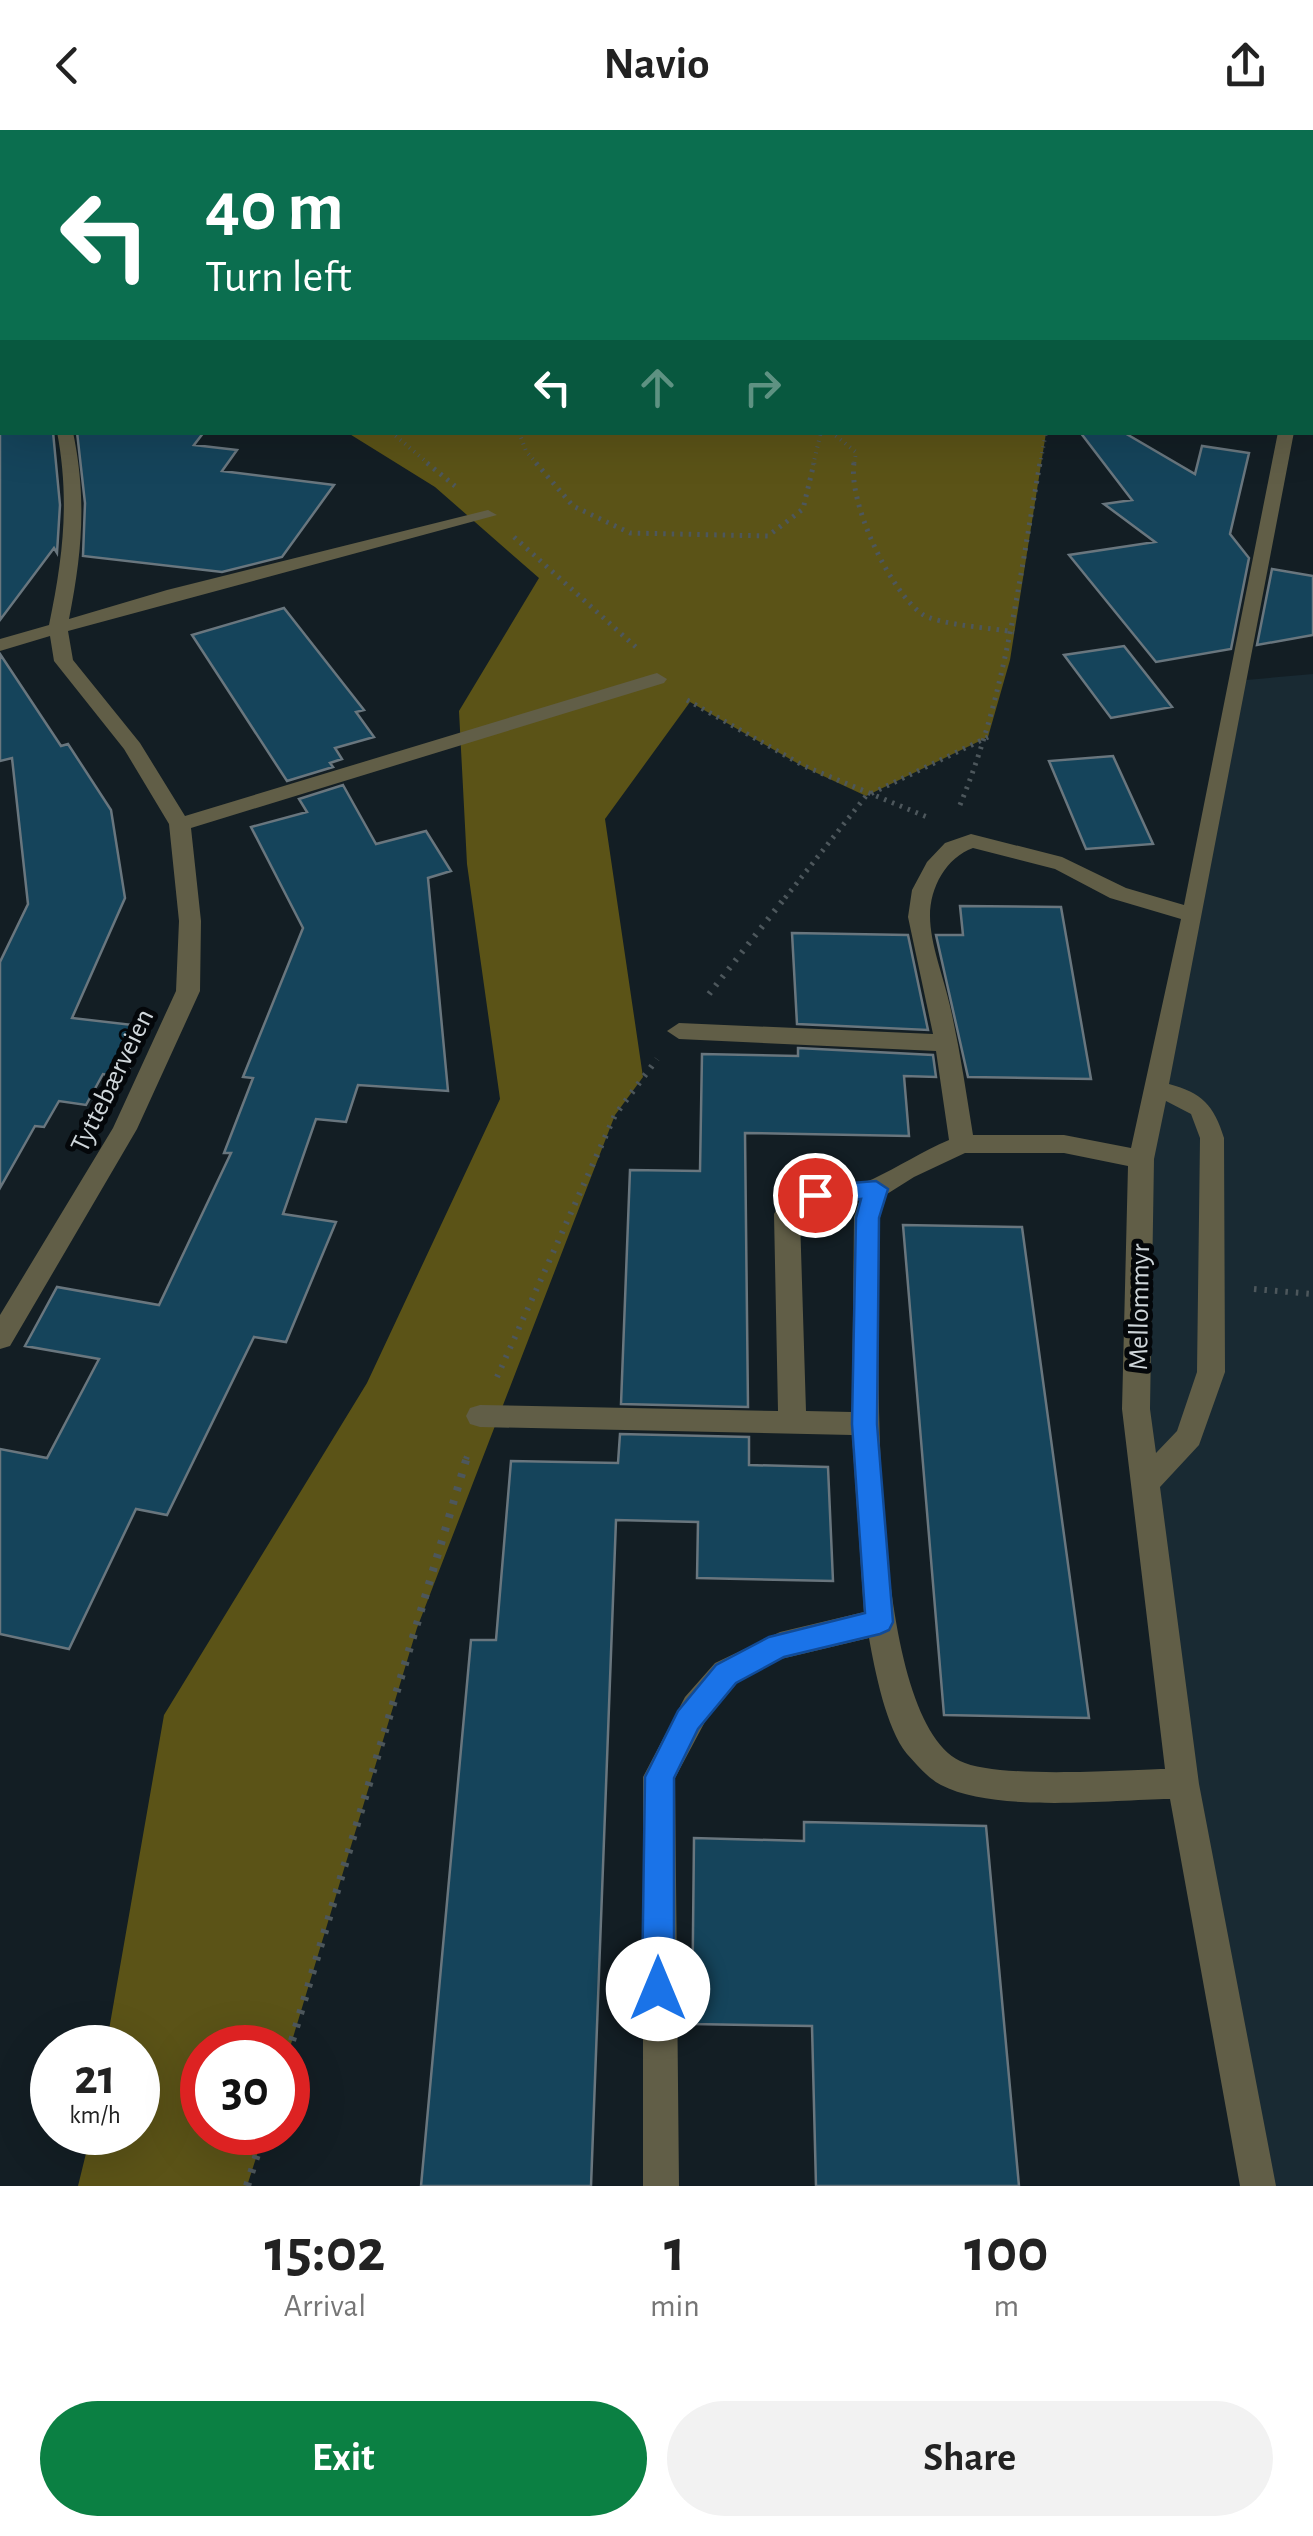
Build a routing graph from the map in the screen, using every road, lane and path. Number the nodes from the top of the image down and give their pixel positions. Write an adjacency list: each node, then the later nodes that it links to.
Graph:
1 (66, 435): 8 (street)
2 (520, 435): 3 (path)
3 (820, 435)
4 (835, 435): 9 (path)
5 (1046, 435): 9 (path)
6 (1285, 435): 15 (street, Mellommyr)
7 (488, 515): 8 (street)
8 (58, 628): 10 (street); 14 (street, Tyttebærveien)
9 (1014, 632): 12 (path)
10 (0, 645)
11 (657, 679): 14 (street)
12 (988, 737): 13 (path); 16 (path)
13 (958, 809)
14 (180, 824): 24 (street, Tyttebærveien)
15 (1193, 916): 17 (street); 18 (street, Mellommyr)
16 (680, 1031): 17 (street); 25 (path)
17 (946, 1043): 19 (street)
18 (1156, 1090): 20 (street, Mellommyr); 22 (street)
19 (962, 1144): 20 (street); 21 (street)
20 (1141, 1159): 28 (street, Mellommyr)
21 (876, 1189): 26 (street); 27 (street)
22 (1211, 1286): 23 (path); 28 (street)
23 (1313, 1294)
24 (0, 1338)
25 (480, 1416): 26 (street); 31 (path)
26 (792, 1422): 27 (street)
27 (864, 1424): 29 (street)
28 (1147, 1482): 30 (street, Mellommyr)
29 (880, 1622): 30 (street); 34 (street)
30 (1183, 1784): 35 (street, Mellommyr)
31 (297, 2025)
32 (257, 2155): 33 (path)
33 (247, 2186)
34 (660, 2186)
35 (1258, 2186)

